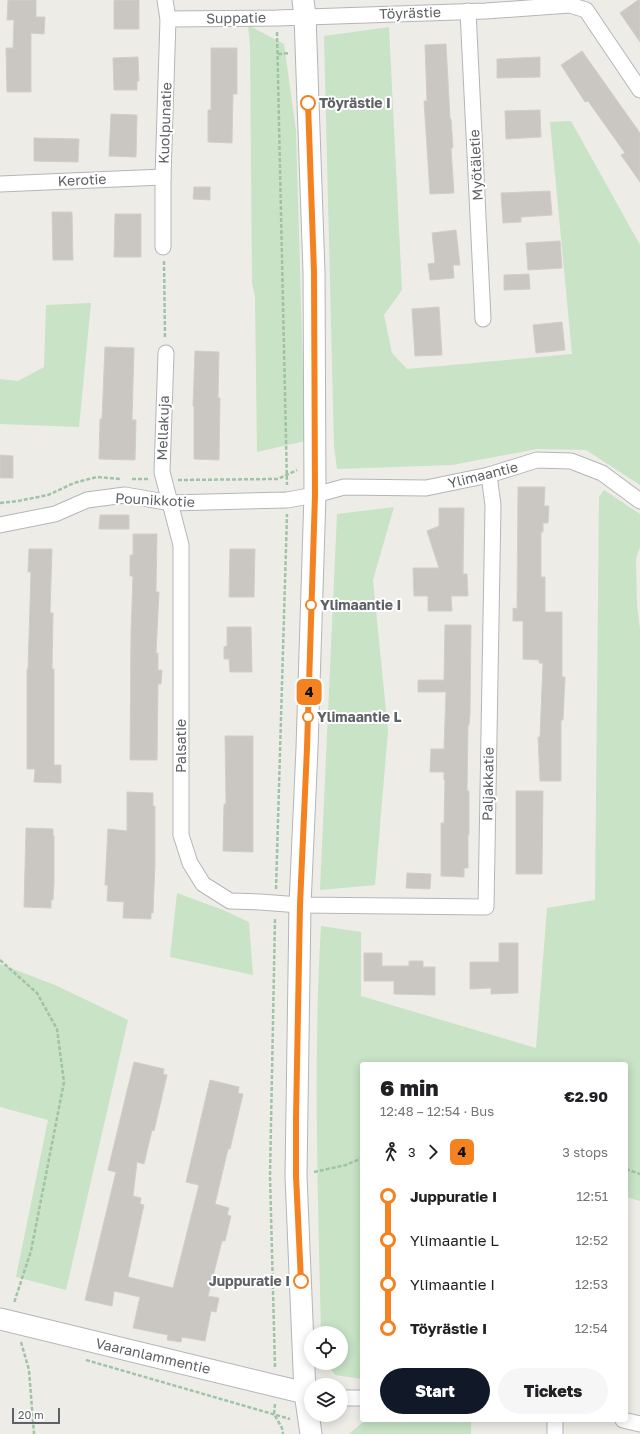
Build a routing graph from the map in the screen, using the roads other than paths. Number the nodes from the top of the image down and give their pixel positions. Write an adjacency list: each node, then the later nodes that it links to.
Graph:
1 (165, 0): 4 (street, Kuolpunatie)
2 (304, 8): 3 (street, Töyrästie); 4 (street, Suppatie); 12 (street)
3 (468, 11): 5 (street, Töyrästie); 9 (street, Myötäletie)
4 (168, 19): 6 (street, Kuolpunatie)
5 (640, 90)
6 (163, 176): 7 (street, Kerotie); 8 (street, Kuolpunatie)
7 (0, 184)
8 (163, 247)
9 (483, 319)
10 (166, 353): 14 (street, Mellakuja)
11 (490, 475): 12 (street, Ylimaantie); 13 (street, Ylimaantie); 16 (street, Paljakkatie)
12 (315, 495): 14 (street, Pounikkotie); 16 (street)
13 (640, 501)
14 (171, 503): 15 (street, Pounikkotie); 16 (street, Palsatie)
15 (0, 525)
16 (300, 905): 18 (street)
17 (4, 1320): 19 (street, Vaaranlammentie)
18 (307, 1378)
19 (304, 1392)
20 (348, 1398): 21 (street)
21 (360, 1398)
22 (628, 1421): 24 (street)
23 (555, 1422): 25 (street)
24 (640, 1424)
25 (555, 1434)

